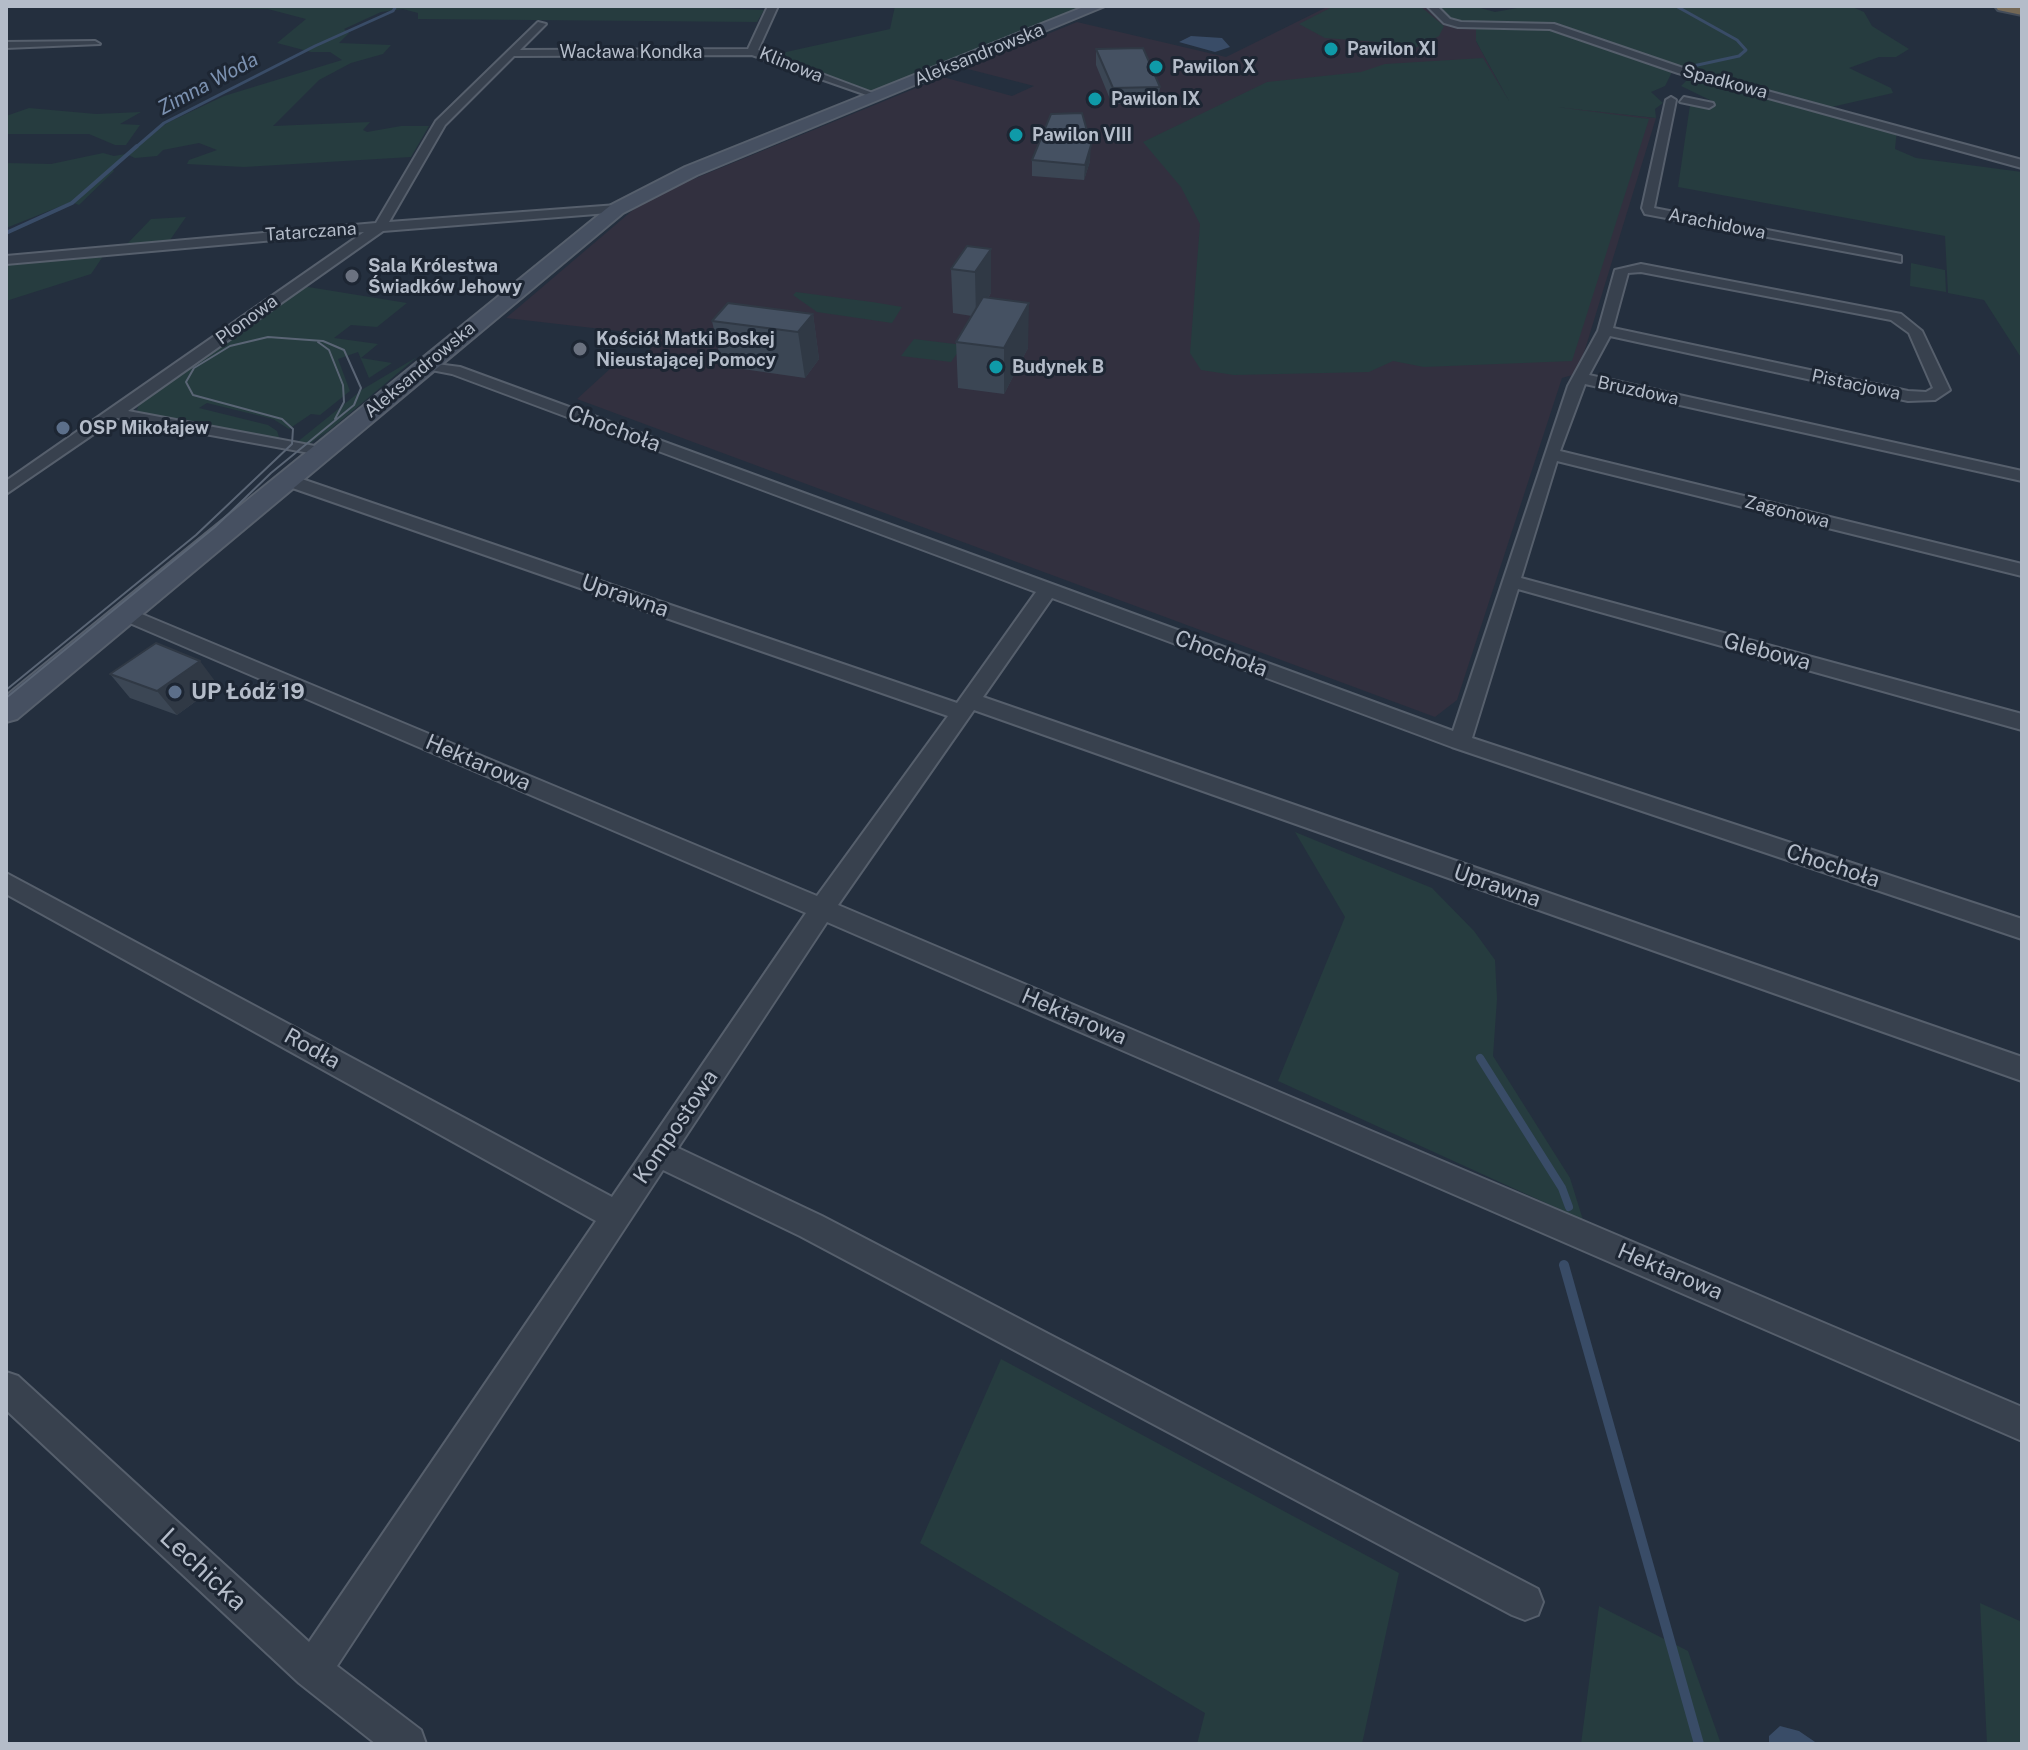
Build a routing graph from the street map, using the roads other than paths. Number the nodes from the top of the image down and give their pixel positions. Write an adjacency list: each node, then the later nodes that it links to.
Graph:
1 (773, 6): 9 (street, Klinowa)
2 (1098, 6): 12 (main road, Aleksandrowska)
3 (1432, 6): 11 (street, Spadkowa)
4 (2004, 6): 5 (highway)
5 (2022, 10)
6 (541, 24): 10 (street)
7 (95, 44): 8 (street)
8 (6, 45)
9 (753, 52): 10 (street, Wacława Kondka); 12 (street, Klinowa)
10 (509, 53): 15 (street)
11 (1682, 71): 13 (street, Spadkowa); 18 (street, Arachidowa)
12 (874, 97): 14 (main road, Aleksandrowska)
13 (2022, 164)
14 (617, 209): 15 (street, Tatarczana); 21 (main road, Aleksandrowska)
15 (380, 227): 16 (street, Tatarczana); 17 (street, Plonowa)
16 (339, 230): 17 (street); 19 (street, Tatarczana)
17 (356, 242): 23 (street, Plonowa)
18 (1896, 259)
19 (6, 260)
20 (1605, 331): 20 (street, Pistacjowa); 22 (street)
21 (426, 365): 24 (main road, Aleksandrowska); 31 (street, Chochoła)
22 (1581, 378): 25 (street, Bruzdowa); 26 (street, Bruzdowa)
23 (114, 413): 24 (street); 28 (street, Plonowa)
24 (320, 452): 27 (main road, Aleksandrowska)
25 (1551, 454): 29 (street, Zagonowa); 30 (street, Bruzdowa)
26 (2022, 476)
27 (287, 480): 32 (main road, Aleksandrowska); 33 (street, Uprawna)
28 (6, 489)
29 (2022, 570)
30 (1512, 581): 35 (street, Glebowa); 36 (street, Bruzdowa)
31 (1048, 590): 33 (street, Kompostowa); 36 (street, Chochoła)
32 (125, 614): 34 (main road, Aleksandrowska); 38 (street, Hektarowa)
33 (968, 707): 38 (street, Kompostowa); 40 (street, Uprawna)
34 (6, 712)
35 (2022, 722)
36 (1460, 742): 39 (street, Chochoła)
37 (6, 883): 42 (street, Rodła)
38 (822, 909): 41 (street, Kompostowa); 44 (street, Hektarowa)
39 (2022, 929)
40 (2022, 1069)
41 (659, 1154): 42 (street, Kompostowa); 45 (street)
42 (617, 1216): 46 (street, Kompostowa)
43 (6, 1388): 46 (street, Lechicka)
44 (2022, 1424)
45 (1525, 1602)
46 (312, 1670): 47 (street, Lechicka)
47 (407, 1744)

